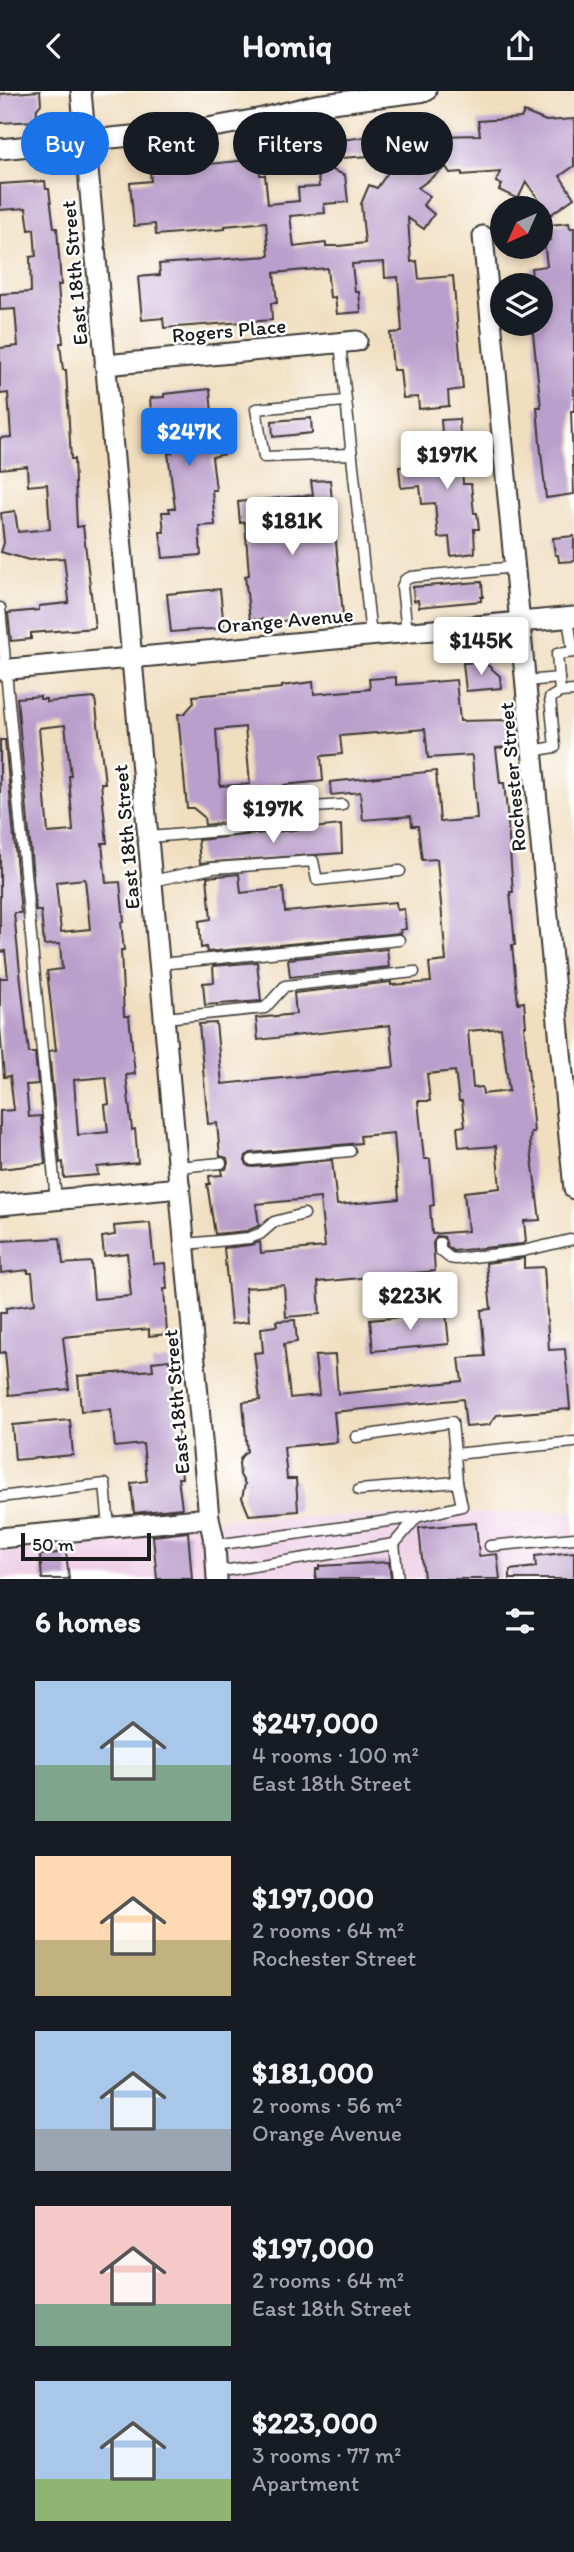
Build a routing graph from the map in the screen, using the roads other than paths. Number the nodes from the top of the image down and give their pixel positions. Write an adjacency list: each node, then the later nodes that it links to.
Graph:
1 (81, 91): 3 (street, East 18th Street)
2 (424, 91): 4 (street)
3 (83, 112)
4 (109, 138)
5 (21, 147): 6 (street)
6 (0, 149)
7 (89, 175): 10 (street, East 18th Street)
8 (483, 236): 13 (street, Rochester Street)
9 (349, 342): 10 (street, Rogers Place); 11 (lane)
10 (105, 365): 20 (street, East 18th Street)
11 (345, 401): 12 (lane); 12 (lane)
12 (351, 454): 18 (lane)
13 (515, 567): 16 (street, Rochester Street); 17 (lane)
14 (0, 608): 21 (lane)
15 (571, 617): 16 (street, Orange Avenue); 19 (lane)
16 (520, 622): 17 (street, Orange Avenue); 23 (street, Rochester Street)
17 (407, 632): 18 (street, Orange Avenue)
18 (371, 636): 20 (street, Orange Avenue)
19 (573, 652): 22 (lane)
20 (132, 657): 21 (street, Orange Avenue); 28 (street, East 18th Street)
21 (3, 670): 41 (lane)
22 (559, 678): 23 (lane); 25 (lane)
23 (526, 681): 26 (street, Rochester Street)
24 (574, 691): 25 (lane)
25 (560, 692): 26 (lane)
26 (532, 751): 40 (street, Rochester Street)
27 (342, 805): 28 (lane)
28 (149, 837): 30 (street, East 18th Street)
29 (400, 871): 30 (lane)
30 (152, 881): 32 (street, East 18th Street)
31 (399, 940): 32 (lane)
32 (160, 964): 34 (street, East 18th Street)
33 (414, 972): 34 (lane)
34 (165, 1018): 38 (street, East 18th Street)
35 (350, 1151): 36 (lane)
36 (252, 1160)
37 (221, 1163): 38 (lane)
38 (178, 1167): 39 (street, East 18th Street)
39 (180, 1188): 41 (street); 46 (street, East 18th Street)
40 (574, 1189)
41 (56, 1200): 42 (street)
42 (0, 1205)
43 (304, 1214): 46 (lane)
44 (574, 1239): 45 (lane)
45 (440, 1243)
46 (186, 1244): 54 (street, East 18th Street)
47 (356, 1437): 49 (lane)
48 (574, 1442): 49 (lane)
49 (455, 1454): 50 (lane)
50 (457, 1482): 51 (lane); 53 (lane)
51 (359, 1490)
52 (0, 1497): 55 (lane)
53 (417, 1517): 58 (lane); 59 (lane)
54 (209, 1518): 55 (street); 59 (street, East 18th Street)
55 (109, 1528): 56 (street)
56 (0, 1538)
57 (574, 1538): 60 (lane)
58 (394, 1544): 61 (lane); 62 (lane)
59 (215, 1545): 61 (street, East 18th Street)
60 (490, 1546)
61 (217, 1576)
62 (398, 1579)

